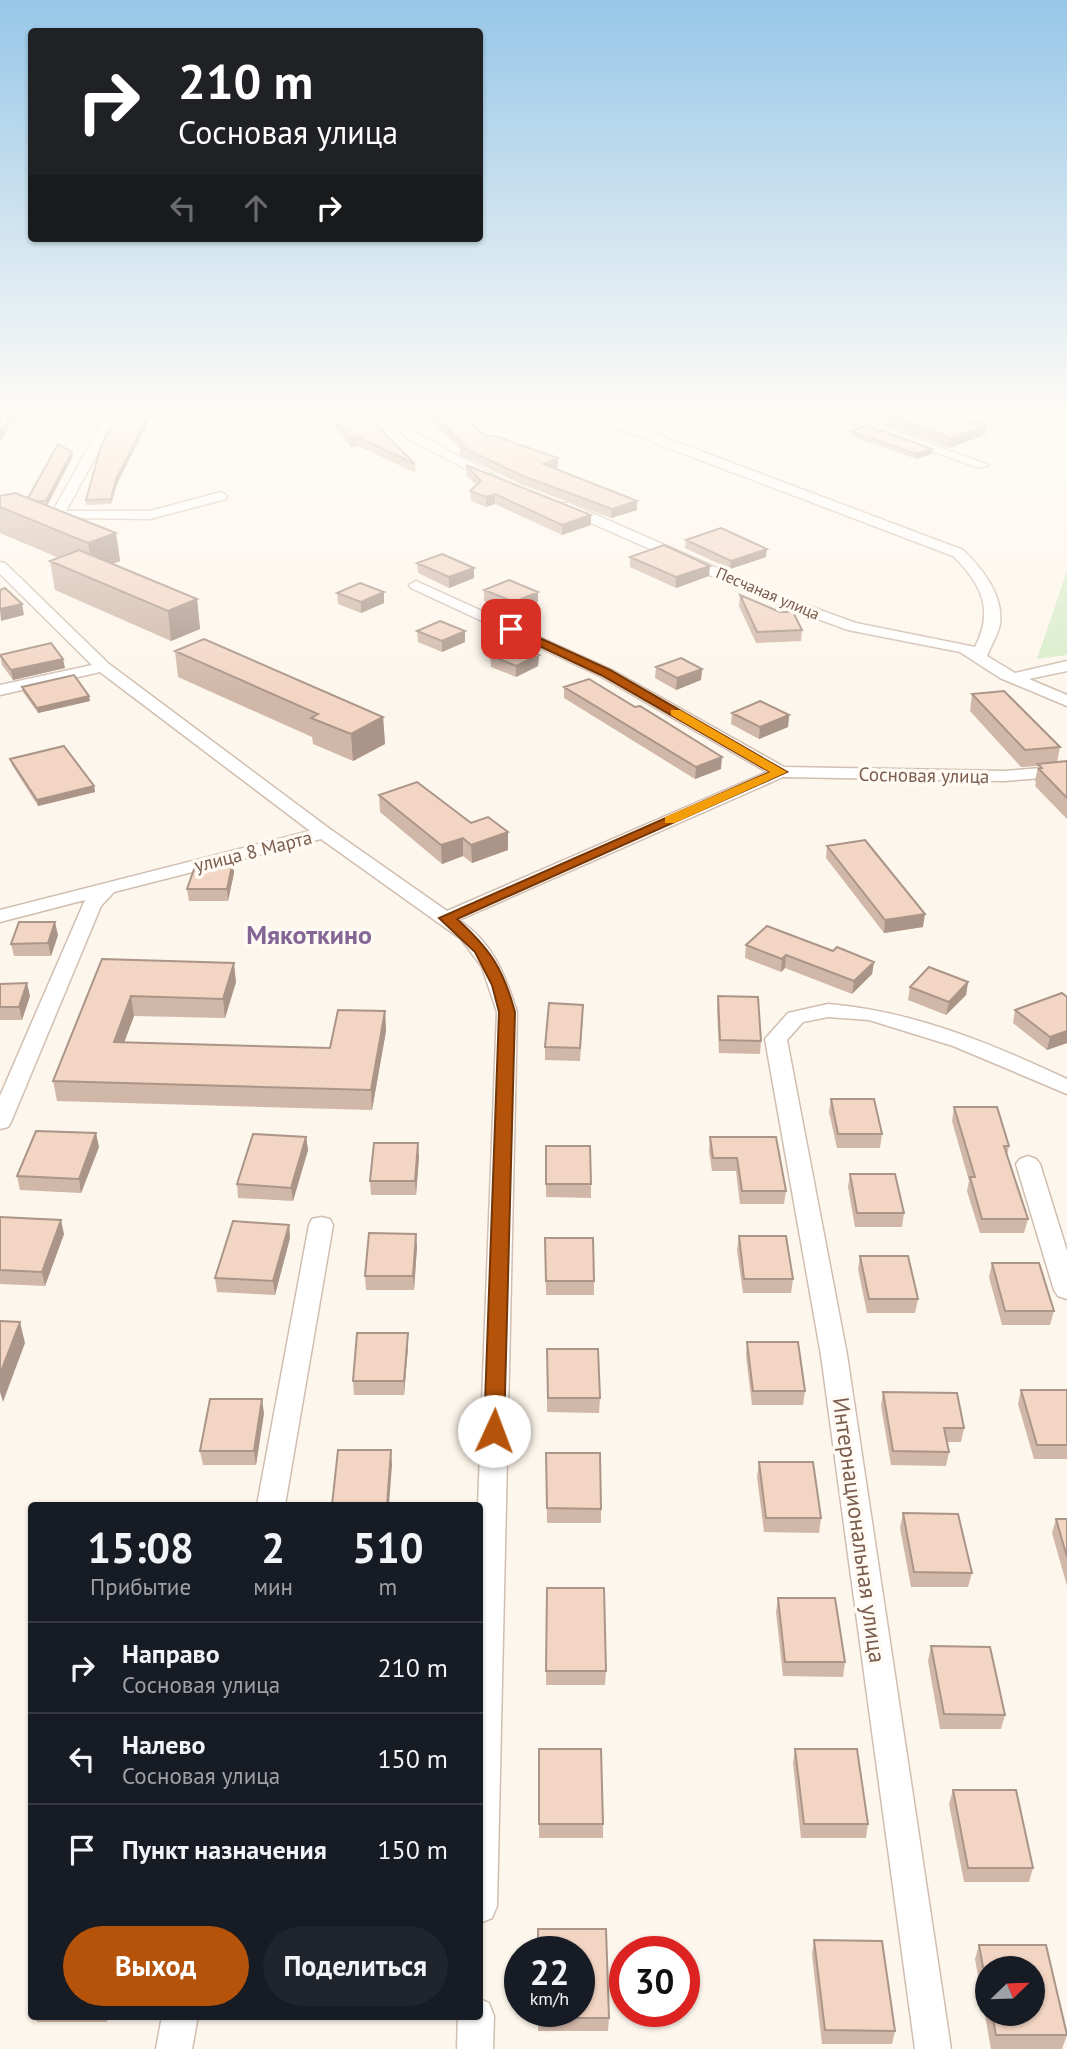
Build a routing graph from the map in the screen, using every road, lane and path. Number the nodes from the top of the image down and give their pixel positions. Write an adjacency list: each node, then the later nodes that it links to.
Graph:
1 (63, 504): 6 (street)
2 (193, 504): 6 (street)
3 (559, 504): 9 (street, Песчаная улица)
4 (830, 504): 9 (street)
5 (0, 513): 6 (street)
6 (58, 513)
7 (0, 566): 11 (street, улица 8 Марта)
8 (415, 585): 16 (street, Сосновая улица)
9 (979, 656): 12 (street, Песчаная улица)
10 (1067, 666): 12 (street)
11 (103, 667): 13 (street); 17 (street, улица 8 Марта)
12 (1014, 678): 14 (street, Песчаная улица)
13 (0, 690)
14 (1067, 701)
15 (1067, 771): 16 (street, Сосновая улица)
16 (780, 772): 20 (street, Сосновая улица)
17 (324, 833): 18 (street, улица 8 Марта); 20 (street)
18 (108, 888): 19 (street, улица 8 Марта); 22 (street)
19 (0, 916)
20 (447, 918): 27 (street)
21 (1067, 1087): 32 (street, Интернациональная улица)
22 (0, 1121)
23 (1028, 1164): 25 (street)
24 (321, 1225): 26 (street)
25 (1067, 1290)
26 (272, 1502)
27 (483, 1807)
28 (179, 2020): 30 (street)
29 (476, 2020): 31 (street)
30 (174, 2049)
31 (475, 2049)
32 (933, 2049)

